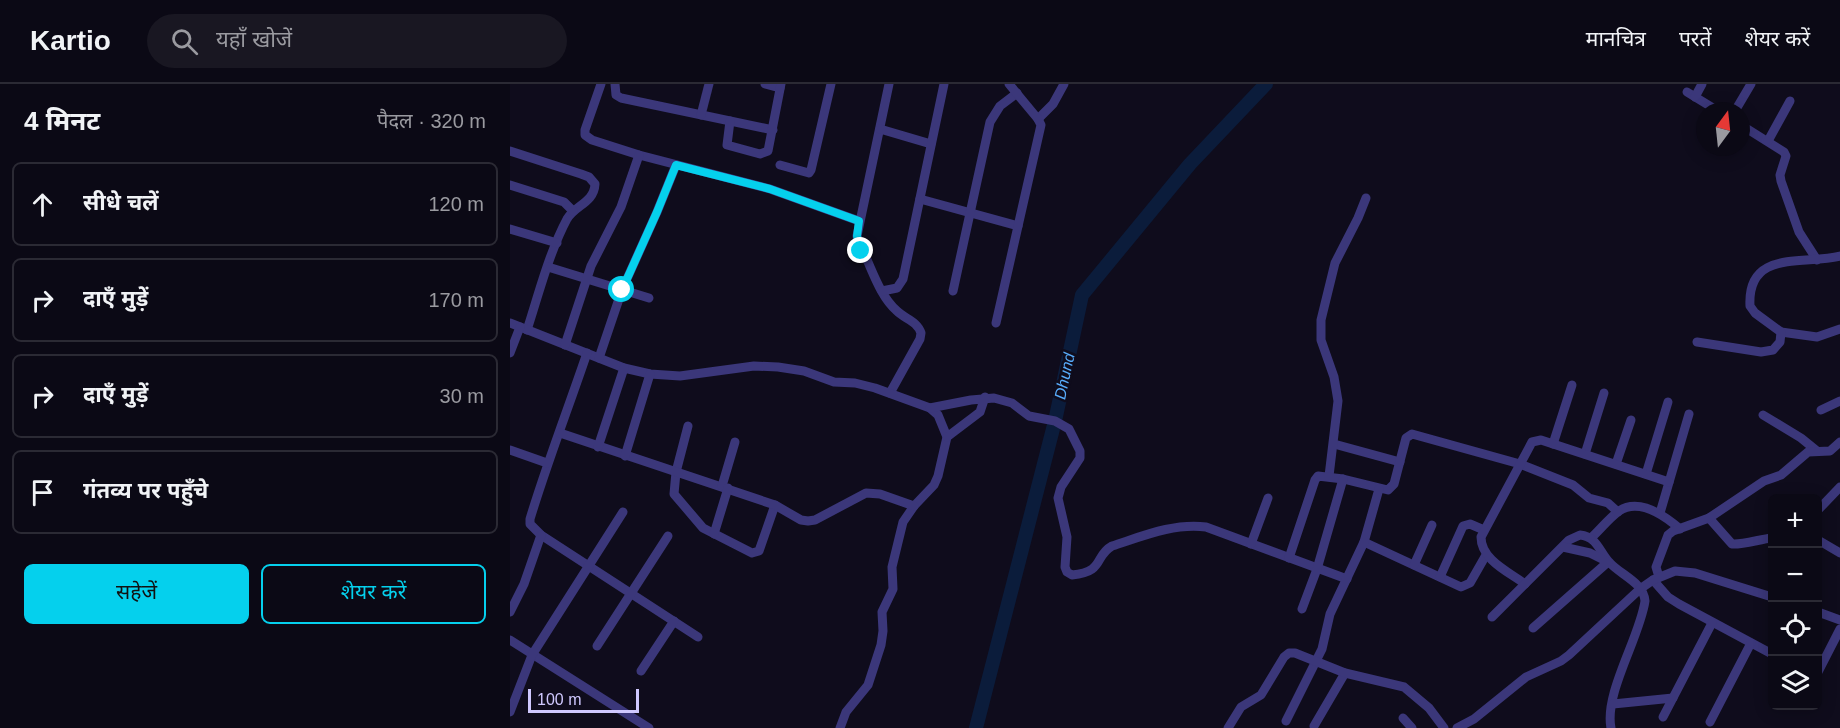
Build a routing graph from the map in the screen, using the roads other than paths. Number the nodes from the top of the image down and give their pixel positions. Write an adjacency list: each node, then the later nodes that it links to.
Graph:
1 (601, 84): 26 (street)
2 (615, 84): 17 (street)
3 (709, 84): 17 (street)
4 (765, 84): 12 (street)
5 (831, 84): 28 (street)
6 (889, 84): 20 (street)
7 (944, 84): 24 (street)
8 (1009, 84): 13 (street)
9 (1064, 84): 18 (street)
10 (1702, 84): 15 (street)
11 (1751, 84): 16 (street)
12 (780, 86): 21 (street)
13 (1017, 93): 18 (street); 33 (street)
14 (1790, 101): 23 (street)
15 (1704, 102)
16 (1741, 102)
17 (701, 115): 19 (street)
18 (1038, 119): 35 (street)
19 (730, 121): 21 (street); 21 (street)
20 (880, 129): 24 (street); 34 (street)
21 (772, 130)
22 (1750, 130): 23 (street)
23 (1768, 141): 39 (street)
24 (931, 144): 31 (street)
25 (510, 151): 32 (street)
26 (639, 155): 27 (street); 41 (street)
27 (676, 165): 34 (street); 42 (street)
28 (780, 165)
29 (510, 185): 32 (street)
30 (1366, 198): 74 (street)
31 (920, 199): 33 (street); 43 (street)
32 (573, 211): 37 (street)
33 (969, 213): 35 (street); 44 (street)
34 (859, 221): 43 (street)
35 (1018, 226): 47 (street)
36 (510, 229): 37 (street)
37 (557, 243): 40 (street)
38 (1840, 256): 39 (street)
39 (1816, 260): 50 (street)
40 (548, 267): 41 (street); 48 (street)
41 (586, 279): 42 (street); 52 (street)
42 (622, 290): 45 (street); 55 (street)
43 (882, 291): 59 (street)
44 (953, 291)
45 (649, 298)
46 (510, 323): 48 (street)
47 (996, 323)
48 (523, 328): 52 (street); 53 (street)
49 (1840, 329): 50 (street)
50 (1781, 332): 51 (street)
51 (1697, 342)
52 (565, 345): 54 (street)
53 (510, 353)
54 (587, 353): 55 (street); 70 (street)
55 (600, 358): 56 (street)
56 (624, 368): 57 (street); 76 (street)
57 (650, 374): 59 (street); 80 (street)
58 (1572, 386): 75 (street)
59 (890, 393): 64 (street)
60 (1604, 393): 79 (street)
61 (985, 397): 64 (street); 71 (street); 111 (street)
62 (1840, 400): 65 (street)
63 (1668, 402): 86 (street)
64 (930, 408): 71 (street)
65 (1821, 410)
66 (1689, 414): 89 (street)
67 (1762, 415): 78 (street)
68 (1631, 420): 84 (street)
69 (688, 426): 85 (street)
70 (560, 433): 76 (street); 82 (street)
71 (947, 437): 95 (street)
72 (735, 442): 90 (street)
73 (1840, 442): 78 (street)
74 (1334, 444): 81 (street); 87 (street)
75 (1552, 444): 79 (street); 83 (street)
76 (598, 447): 80 (street)
77 (510, 450): 82 (street)
78 (1817, 451): 100 (street)
79 (1585, 454): 84 (street)
80 (625, 456): 85 (street)
81 (1400, 462): 83 (street); 92 (street)
82 (547, 463): 105 (street)
83 (1520, 464): 98 (street); 103 (street)
84 (1616, 464): 86 (street)
85 (676, 472): 90 (street); 104 (street)
86 (1646, 474): 89 (street)
87 (1329, 476): 88 (street); 115 (street)
88 (1343, 479): 92 (street); 119 (street)
89 (1668, 482): 99 (street)
90 (725, 487): 94 (street); 104 (street)
91 (1840, 488): 96 (street)
92 (1379, 489): 109 (street)
93 (1268, 498): 111 (street)
94 (775, 505): 95 (street); 104 (street)
95 (914, 506): 157 (street)
96 (1822, 506)
97 (623, 512): 117 (street)
98 (1618, 512): 99 (street); 107 (street)
99 (1660, 513): 102 (street)
100 (1708, 518): 102 (street); 108 (street)
101 (1432, 525): 118 (street)
102 (1680, 529): 120 (street)
103 (1484, 530): 114 (street); 121 (street)
104 (714, 534)
105 (541, 535): 117 (street); 127 (street)
106 (668, 536): 126 (street)
107 (1591, 538): 112 (street); 116 (street)
108 (1768, 539)
109 (1365, 542): 118 (street); 122 (street)
110 (1822, 542): 113 (street)
111 (1251, 544): 115 (street)
112 (1563, 547): 116 (street); 123 (street)
113 (1840, 553)
114 (1486, 555): 121 (street); 123 (street)
115 (1289, 558): 119 (street)
116 (1608, 562): 124 (street); 136 (street)
117 (589, 565): 126 (street); 143 (street)
118 (1414, 565): 121 (street)
119 (1317, 569): 122 (street); 129 (street)
120 (1656, 574): 124 (street); 128 (street); 135 (street)
121 (1440, 577)
122 (1347, 579): 144 (street)
123 (1525, 584): 132 (street)
124 (1637, 586): 149 (street); 161 (street)
125 (510, 587): 127 (street)
126 (631, 592): 134 (street); 141 (street)
127 (519, 594): 130 (street)
128 (1768, 595)
129 (1302, 609)
130 (510, 612)
131 (1822, 613): 133 (street)
132 (1492, 617)
133 (1840, 620)
134 (674, 621): 138 (street); 146 (street)
135 (1712, 622): 140 (street); 148 (street)
136 (1533, 628)
137 (1840, 629): 145 (street)
138 (698, 637)
139 (510, 640): 143 (street)
140 (1751, 643): 142 (street); 154 (street)
141 (597, 646)
142 (1768, 652)
143 (532, 655): 150 (street); 156 (street)
144 (1317, 661): 147 (street); 153 (street); 158 (street)
145 (1822, 664)
146 (641, 671)
147 (1345, 673): 155 (street); 160 (street)
148 (1674, 698): 149 (street); 151 (street)
149 (1613, 704): 162 (street)
150 (510, 712)
151 (1663, 717)
152 (1403, 718): 159 (street)
153 (1286, 721)
154 (1710, 722)
155 (1314, 726)
156 (649, 728)
157 (840, 728)
158 (1228, 728)
159 (1412, 728)
160 (1444, 728)
161 (1457, 728)
162 (1611, 728)

